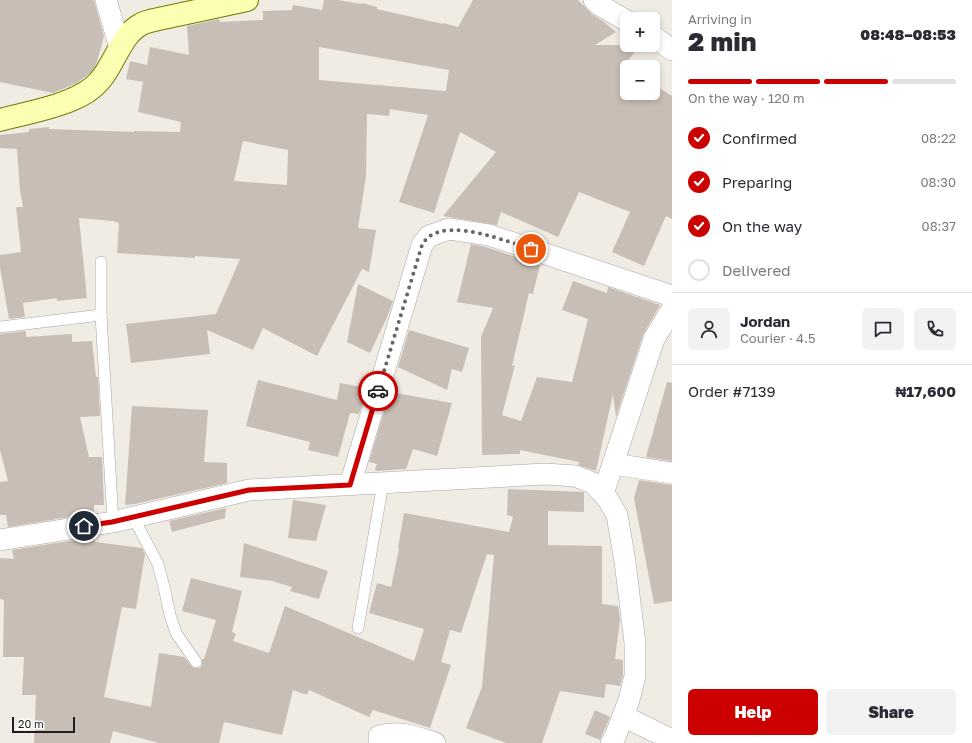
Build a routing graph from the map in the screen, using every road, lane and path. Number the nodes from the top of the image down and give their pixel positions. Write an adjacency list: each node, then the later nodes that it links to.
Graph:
1 (106, 0): 5 (street)
2 (246, 0): 5 (street)
3 (594, 0): 4 (street)
4 (620, 17)
5 (120, 48): 6 (street)
6 (0, 120)
7 (101, 262): 10 (lane)
8 (672, 296): 15 (street)
9 (672, 309): 12 (street)
10 (101, 315): 11 (lane); 18 (lane)
11 (0, 327)
12 (613, 464): 13 (street); 16 (street)
13 (672, 473)
14 (383, 483): 15 (street); 16 (street); 20 (lane)
15 (350, 485): 17 (street)
16 (604, 494): 22 (street)
17 (133, 517): 18 (street); 21 (lane)
18 (112, 522): 19 (street)
19 (0, 540)
20 (358, 628)
21 (196, 662)
22 (623, 716): 23 (street); 26 (street)
23 (672, 740)
24 (379, 743): 25 (street)
25 (435, 743)
26 (611, 743)

